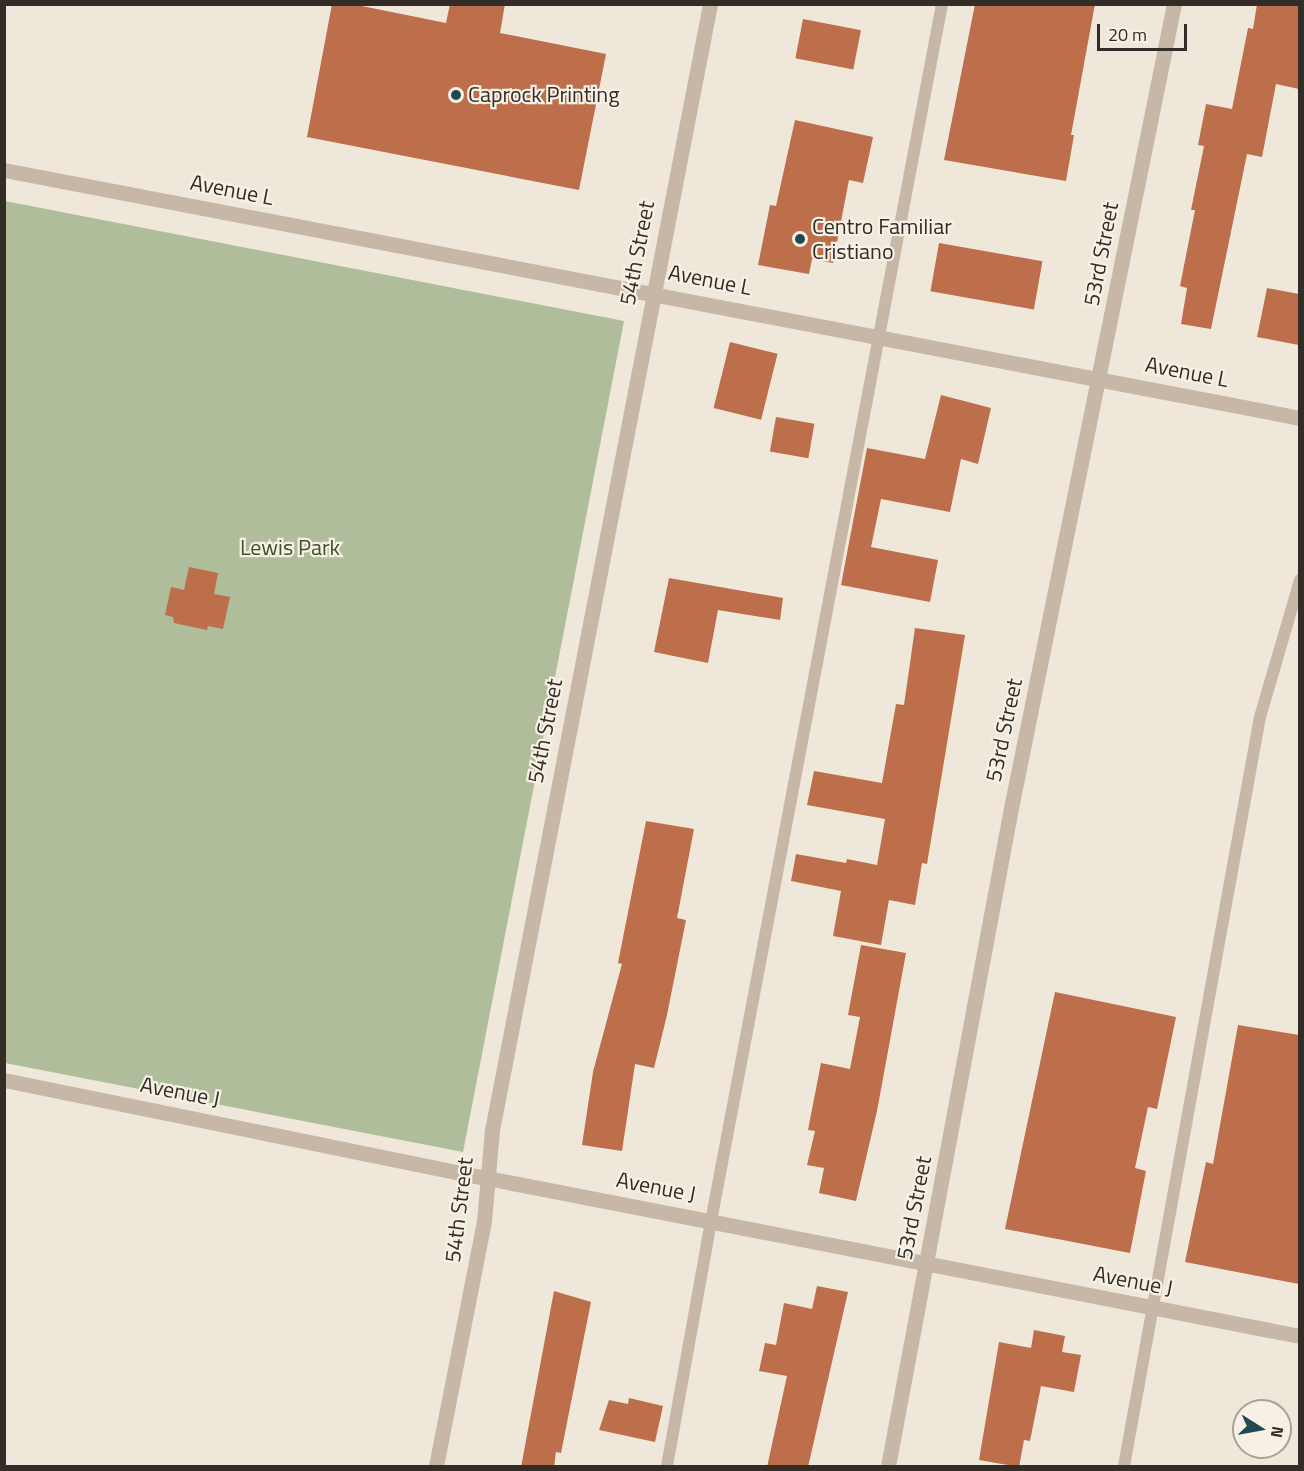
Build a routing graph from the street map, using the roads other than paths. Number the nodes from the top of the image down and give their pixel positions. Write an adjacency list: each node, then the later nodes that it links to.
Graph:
1 (710, 4): 5 (street, 54th Street)
2 (942, 4): 6 (lane)
3 (1174, 4): 7 (street, 53rd Street)
4 (4, 170): 5 (street, Avenue L)
5 (652, 292): 6 (street, Avenue L); 11 (street, 54th Street)
6 (879, 336): 7 (street, Avenue L); 12 (lane)
7 (1100, 378): 8 (street, Avenue L); 13 (street, 53rd Street)
8 (1299, 418)
9 (1299, 580): 14 (lane)
10 (4, 1080): 11 (street, Avenue J)
11 (488, 1178): 12 (street, Avenue J); 16 (street, 54th Street)
12 (711, 1221): 13 (street, Avenue J); 17 (lane)
13 (926, 1263): 14 (street, Avenue J); 18 (street, 53rd Street)
14 (1154, 1308): 15 (street, Avenue J); 19 (lane)
15 (1299, 1336)
16 (436, 1467)
17 (667, 1467)
18 (888, 1467)
19 (1124, 1467)

